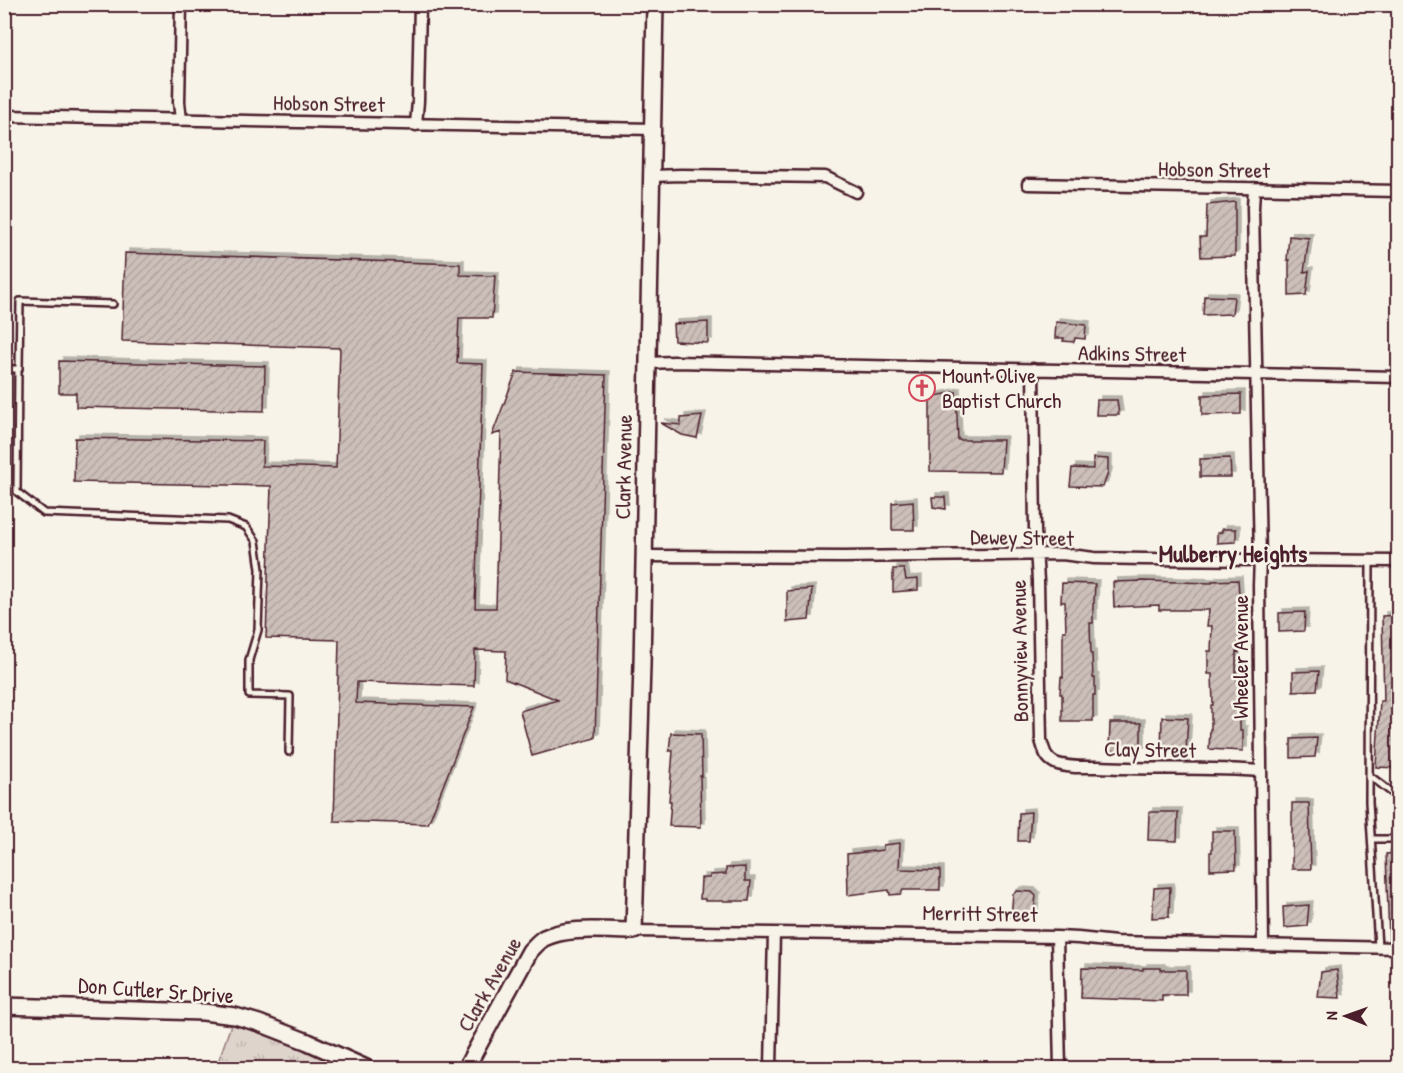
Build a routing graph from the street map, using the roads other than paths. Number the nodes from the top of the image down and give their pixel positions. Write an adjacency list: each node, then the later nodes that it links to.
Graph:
1 (181, 4): 5 (street)
2 (420, 4): 6 (street)
3 (655, 4): 7 (street, Clark Avenue)
4 (4, 116): 5 (street, Hobson Street)
5 (181, 120): 6 (street, Hobson Street)
6 (416, 125): 7 (street, Hobson Street)
7 (653, 129): 8 (street, Clark Avenue)
8 (652, 176): 12 (street); 14 (street, Clark Avenue)
9 (1028, 184): 10 (street, Hobson Street)
10 (1254, 189): 11 (street, Hobson Street); 18 (street, Wheeler Avenue)
11 (1398, 191)
12 (856, 192)
13 (113, 304): 16 (lane)
14 (648, 363): 17 (street, Adkins Street); 21 (street, Clark Avenue)
15 (4, 369): 16 (lane)
16 (18, 369): 26 (lane)
17 (1034, 369): 18 (street, Adkins Street); 20 (street, Bonnyview Avenue)
18 (1256, 375): 19 (street, Adkins Street); 22 (street, Wheeler Avenue)
19 (1398, 377)
20 (1036, 554): 21 (street, Dewey Street); 22 (street, Dewey Street); 25 (street, Bonnyview Avenue)
21 (644, 556): 32 (street, Clark Avenue)
22 (1260, 559): 23 (street, Dewey Street); 27 (street, Wheeler Avenue)
23 (1370, 560): 24 (street, Dewey Street); 28 (lane)
24 (1398, 561)
25 (1044, 751): 27 (street, Clay Street)
26 (289, 752)
27 (1260, 771): 36 (street, Wheeler Avenue)
28 (1369, 775): 29 (lane); 30 (lane)
29 (1398, 796)
30 (1372, 839): 31 (lane); 37 (lane)
31 (1398, 839)
32 (634, 931): 33 (street, Merritt Street); 34 (street, Merritt Street)
33 (560, 933): 41 (street, Clark Avenue)
34 (774, 933): 35 (street, Merritt Street); 42 (street)
35 (1058, 937): 36 (street, Merritt Street); 43 (street)
36 (1263, 945): 37 (street, Merritt Street)
37 (1378, 947): 38 (street, Merritt Street)
38 (1398, 948)
39 (4, 1006): 40 (street, Don Cutler Sr Drive)
40 (366, 1068)
41 (466, 1068)
42 (771, 1068)
43 (1060, 1068)

